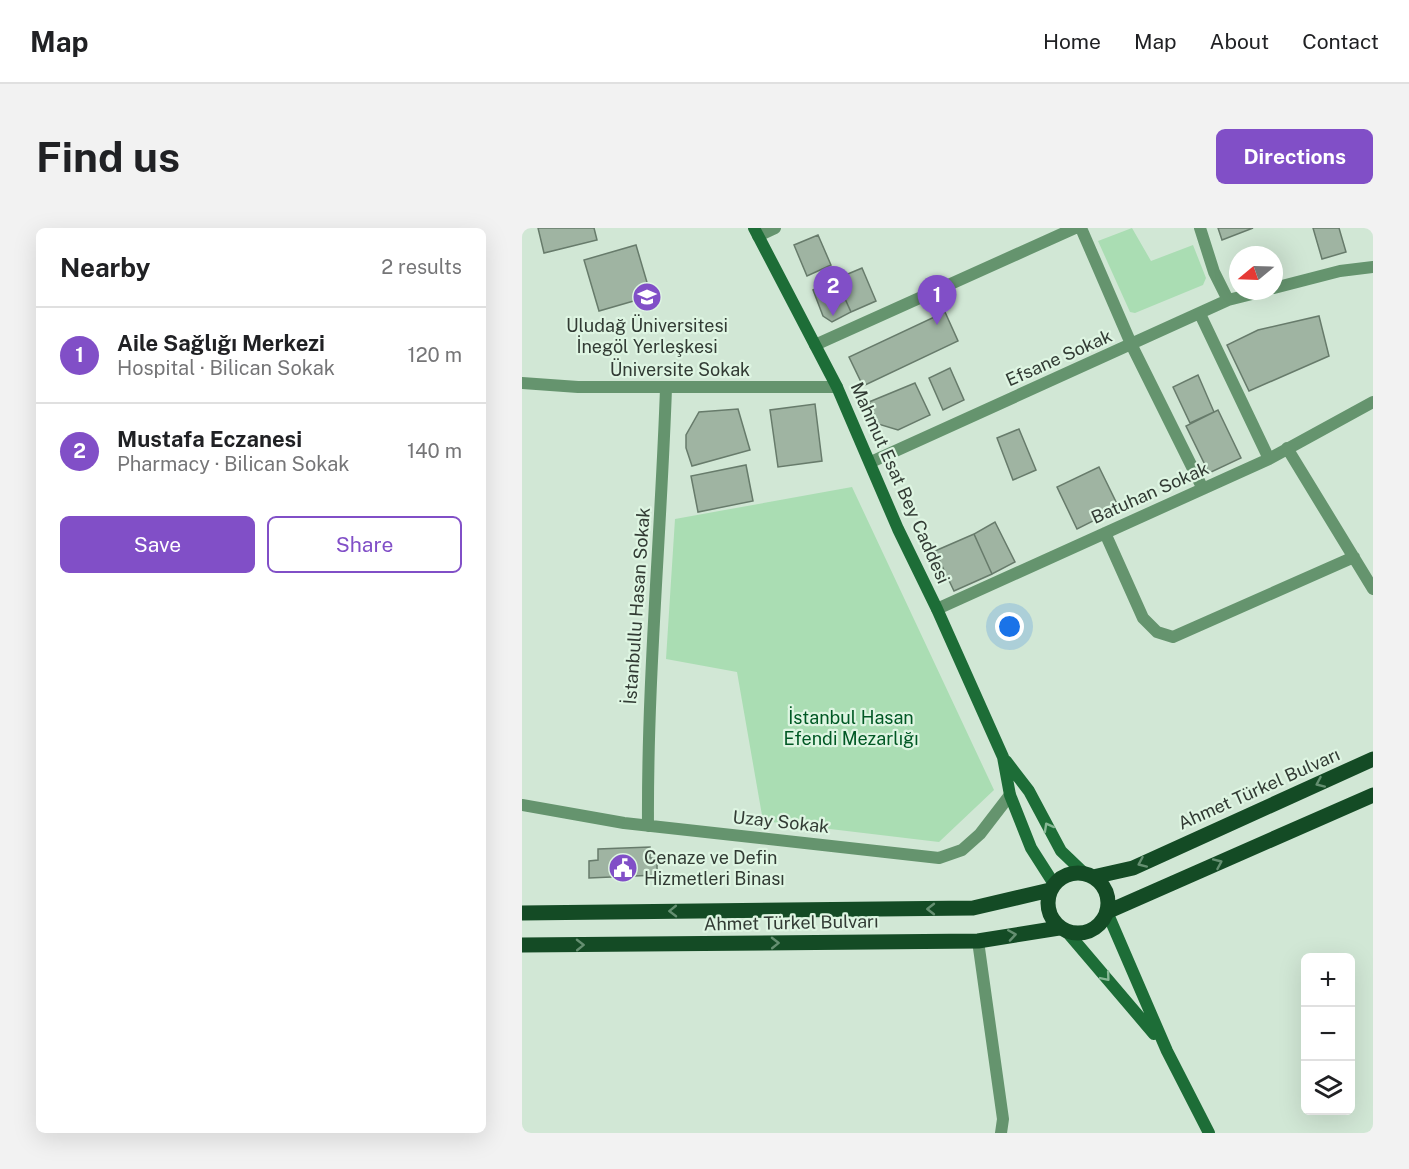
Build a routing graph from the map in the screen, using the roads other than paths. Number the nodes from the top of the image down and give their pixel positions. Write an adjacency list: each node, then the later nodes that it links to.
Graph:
1 (775, 228): 5 (street)
2 (1075, 228): 10 (street)
3 (1082, 228): 11 (street)
4 (1200, 228): 8 (street)
5 (756, 232): 10 (main road, Mahmut Esat Bey Caddesi)
6 (1373, 267): 7 (street)
7 (1283, 286)
8 (1228, 300): 9 (street, Efsane Sokak)
9 (1200, 314): 11 (street, Efsane Sokak); 17 (street)
10 (815, 345): 13 (main road, Mahmut Esat Bey Caddesi)
11 (1132, 346): 18 (street, Efsane Sokak); 19 (street)
12 (522, 383): 14 (street, Üniversite Sokak)
13 (837, 387): 14 (street, Üniversite Sokak); 18 (main road, Mahmut Esat Bey Caddesi)
14 (666, 388): 29 (street, İstanbullu Hasan Sokak)
15 (1373, 402): 16 (street, Batuhan Sokak)
16 (1287, 448): 17 (street, Batuhan Sokak); 21 (street)
17 (1269, 459): 19 (street, Batuhan Sokak)
18 (871, 462): 23 (main road, Mahmut Esat Bey Caddesi)
19 (1203, 489): 20 (street, Batuhan Sokak)
20 (1105, 533): 21 (street); 23 (street, Batuhan Sokak)
21 (1354, 557): 22 (street)
22 (1373, 588)
23 (938, 609): 24 (main road, Mahmut Esat Bey Caddesi)
24 (1003, 757): 26 (main road); 30 (main road, one-way to 24)
25 (1373, 759): 30 (main road, Ahmet Türkel Bulvarı, one-way to 30)
26 (1010, 795): 29 (street, Uzay Sokak); 31 (main road)
27 (1373, 795): 32 (main road, one-way to 27)
28 (522, 805): 29 (street, Uzay Sokak)
29 (648, 826)
30 (1088, 875): 31 (main road); 32 (main road)
31 (1052, 887): 33 (main road, Ahmet Türkel Bulvarı, one-way to 33); 34 (main road)
32 (1107, 912): 34 (main road); 37 (main road)
33 (522, 913)
34 (1064, 930): 35 (main road, Ahmet Türkel Bulvarı, one-way to 34); 37 (main road, one-way to 37)
35 (978, 941): 36 (main road, Ahmet Türkel Bulvarı, one-way to 35); 38 (street)
36 (522, 945)
37 (1167, 1052): 39 (main road)
38 (1001, 1133)
39 (1209, 1133)

